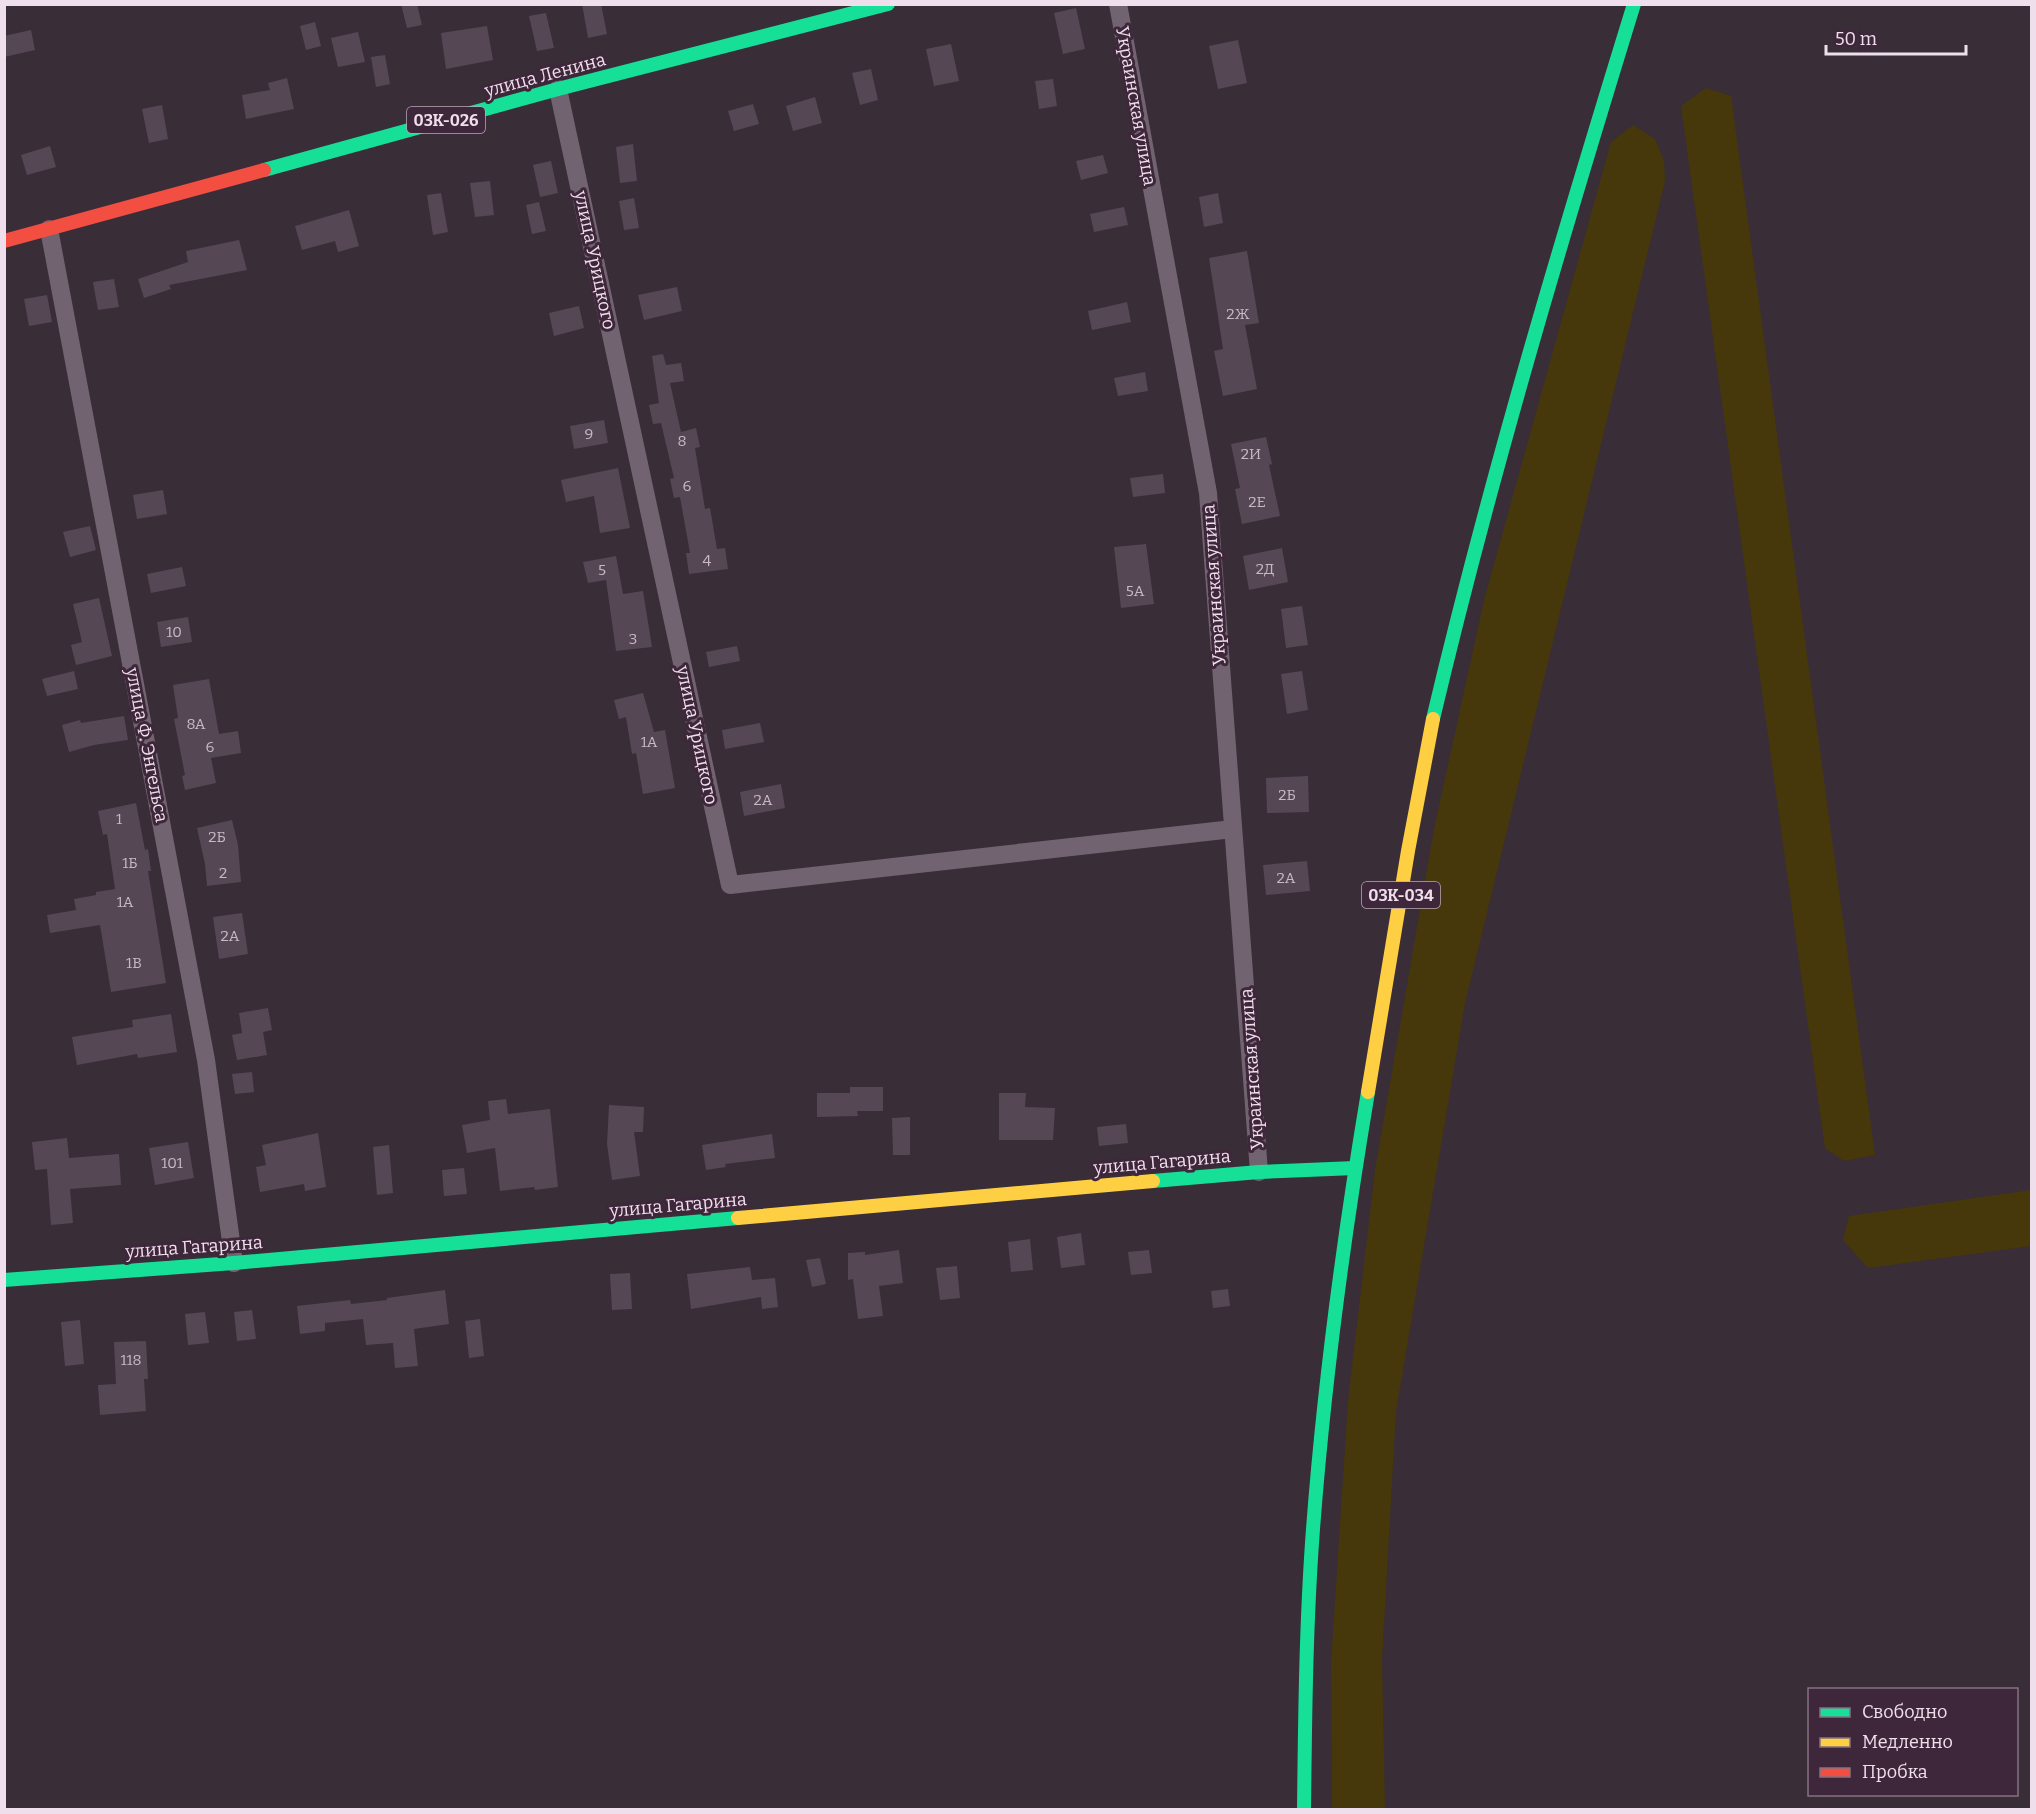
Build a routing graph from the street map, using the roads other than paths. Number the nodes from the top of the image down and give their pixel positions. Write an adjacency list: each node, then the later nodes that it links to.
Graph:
1 (888, 4): 4 (main road, улица Ленина / 03К-026)
2 (1118, 4): 7 (street, Украинская улица)
3 (1634, 4): 8 (main road, 03К-034)
4 (558, 89): 5 (main road, улица Ленина / 03К-026); 7 (street, улица Урицкого)
5 (49, 229): 6 (main road, улица Ленина / 03К-026); 10 (street, улица Ф. Энгельса)
6 (4, 241)
7 (1233, 830): 9 (street, Украинская улица)
8 (1355, 1168): 9 (main road, улица Гагарина); 12 (main road, 03К-034)
9 (1259, 1172): 10 (main road, улица Гагарина)
10 (234, 1263): 11 (main road, улица Гагарина)
11 (4, 1280)
12 (1304, 1809)

